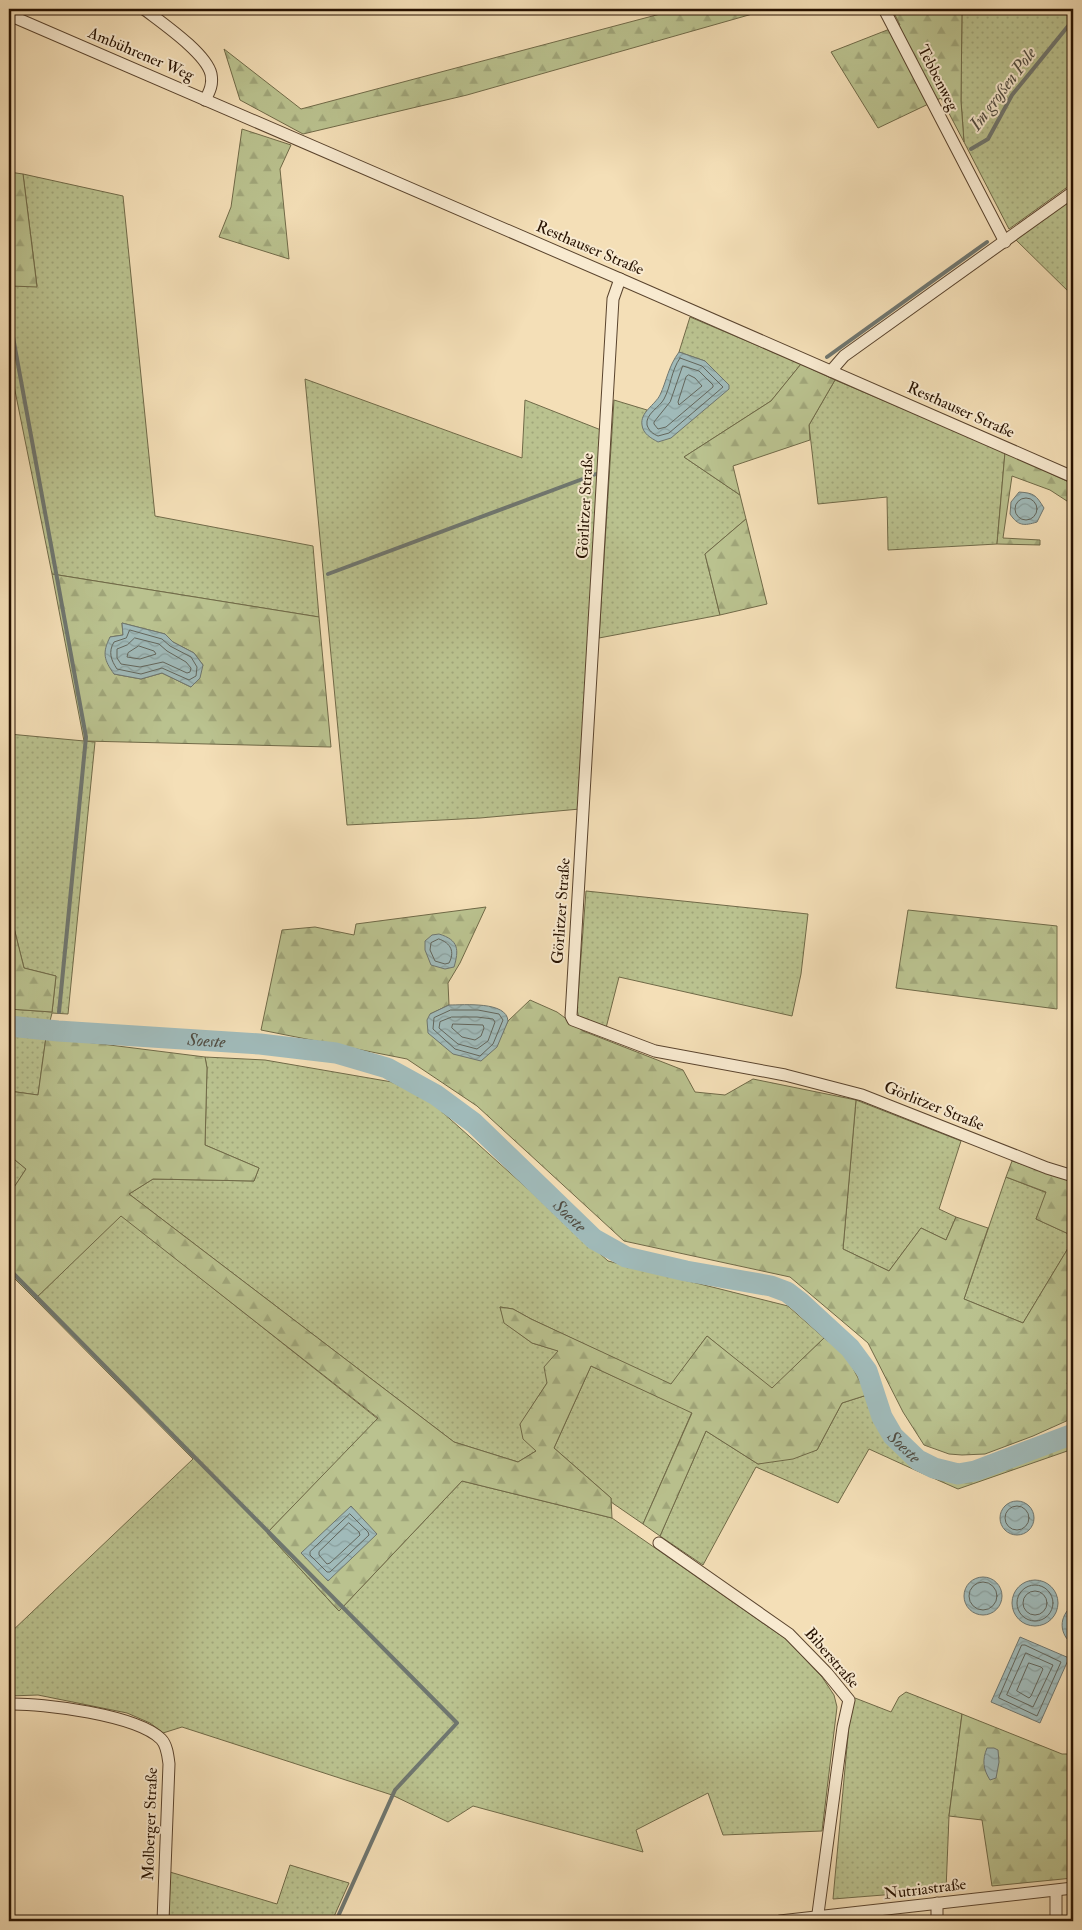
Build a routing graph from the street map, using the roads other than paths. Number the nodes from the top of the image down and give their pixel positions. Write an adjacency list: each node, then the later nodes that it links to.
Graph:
1 (144, 9): 4 (street)
2 (884, 9): 6 (street, Tebbenweg)
3 (9, 15): 4 (street, Ambührener Weg)
4 (206, 100): 7 (street, Resthauser Straße)
5 (1073, 192): 6 (street)
6 (1005, 242): 8 (street)
7 (620, 279): 8 (street, Resthauser Straße); 10 (street, Görlitzer Straße)
8 (831, 371): 9 (street, Resthauser Straße)
9 (1073, 477)
10 (1073, 1176)
11 (658, 1544): 16 (street, Biberstraße)
12 (9, 1704): 17 (street, Molberger Straße)
13 (1073, 1888): 14 (street, Nutriastraße)
14 (1056, 1891): 15 (street, Nutriastraße); 20 (street)
15 (937, 1903): 16 (street, Nutriastraße); 19 (street)
16 (817, 1920): 18 (street, Nutriastraße)
17 (163, 1921)
18 (780, 1921)
19 (937, 1921)
20 (1056, 1921)

